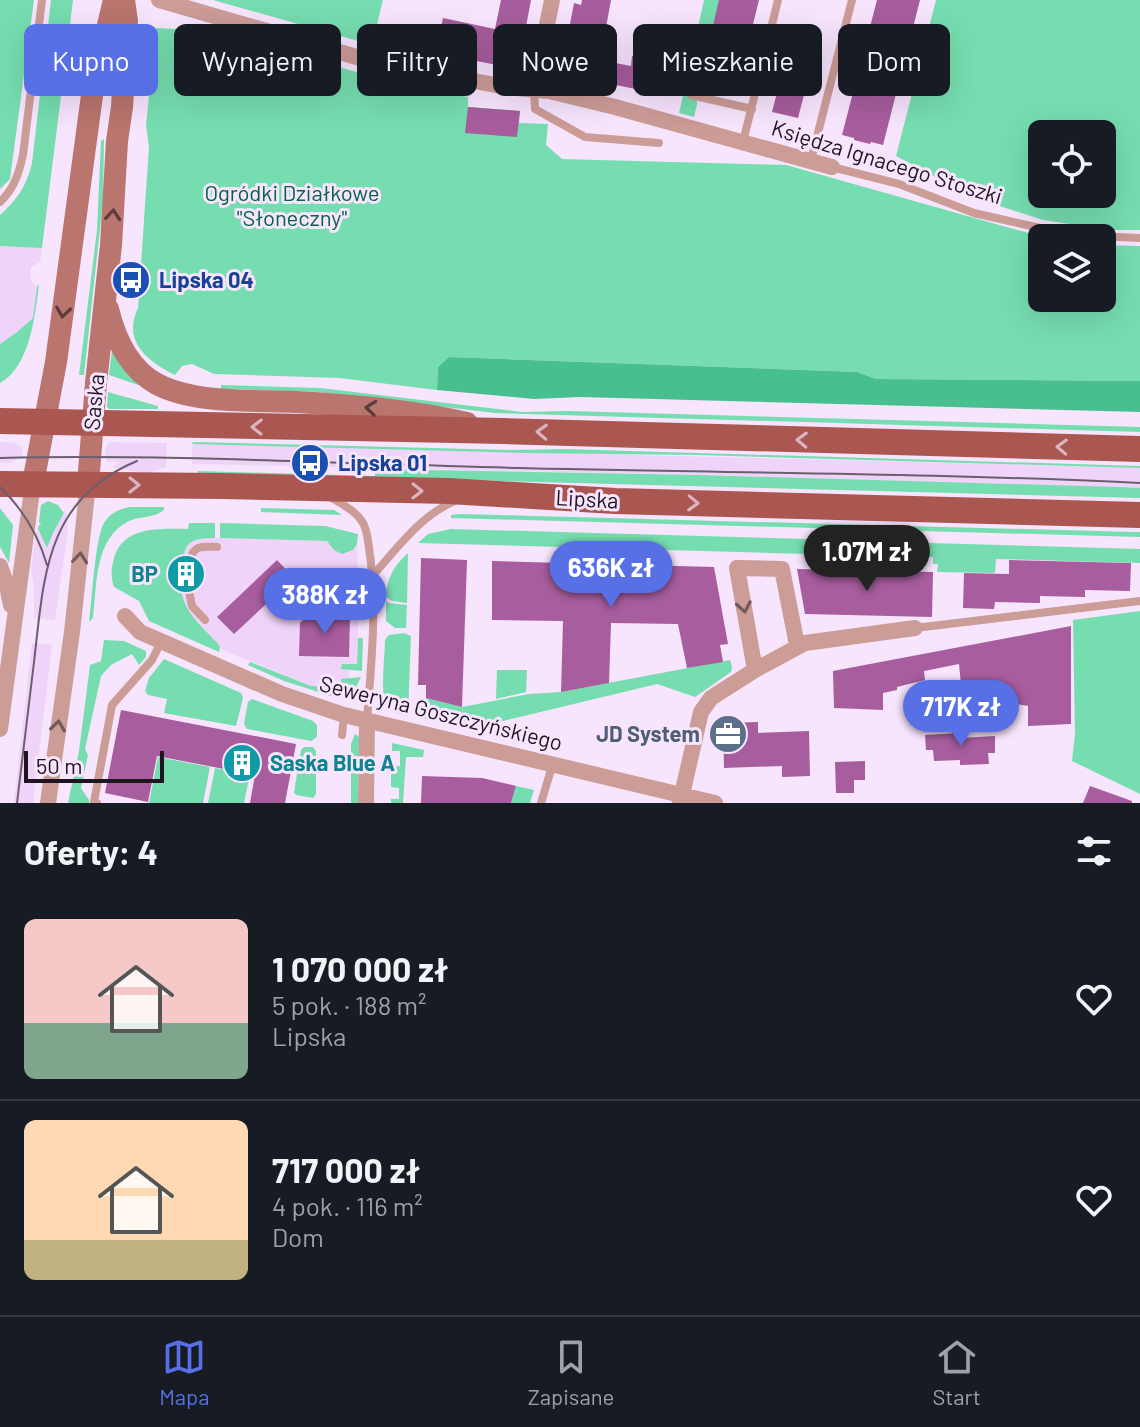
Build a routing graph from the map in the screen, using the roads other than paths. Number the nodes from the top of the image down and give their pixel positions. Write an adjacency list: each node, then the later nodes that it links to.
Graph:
1 (42, 0): 18 (lane)
2 (114, 0): 22 (street, Saska, one-way to 22)
3 (124, 0): 20 (street, Saska, one-way to 3)
4 (159, 0): 9 (street, Księdza Ignacego Stoszki)
5 (552, 0): 8 (street)
6 (778, 0): 13 (lane)
7 (852, 0): 16 (lane)
8 (547, 24)
9 (493, 85)
10 (534, 96): 15 (lane)
11 (566, 96): 14 (street, Księdza Ignacego Stoszki)
12 (695, 96): 13 (lane)
13 (752, 109): 14 (lane)
14 (743, 142): 16 (street, Księdza Ignacego Stoszki)
15 (659, 143)
16 (811, 160): 17 (street, Księdza Ignacego Stoszki)
17 (832, 167): 19 (lane, Księdza Ignacego Stoszki)
18 (0, 202)
19 (1140, 238)
20 (106, 293): 23 (street, Saska); 24 (street, one-way to 20)
21 (0, 421): 22 (main road)
22 (46, 422): 23 (main road); 26 (street, Saska)
23 (92, 423): 24 (main road, one-way to 23); 28 (street, Saska)
24 (503, 431): 25 (main road, one-way to 24)
25 (1140, 449)
26 (33, 483): 27 (main road, Lipska); 28 (main road, Lipska); 40 (street, Saska)
27 (0, 484)
28 (88, 484): 29 (main road, Lipska, one-way to 29); 51 (street, Saska, one-way to 28)
29 (311, 488): 30 (main road, Lipska, one-way to 30); 35 (lane)
30 (482, 494): 31 (main road, Lipska, one-way to 31); 35 (lane)
31 (1140, 515)
32 (217, 547): 33 (lane)
33 (191, 558)
34 (0, 566): 40 (street, Saska)
35 (372, 576): 46 (lane)
36 (189, 591): 39 (lane)
37 (1140, 601): 41 (lane)
38 (125, 616): 42 (street, Seweryna Goszczyńskiego)
39 (205, 620)
40 (13, 626): 47 (street, Saska)
41 (915, 628): 43 (street)
42 (161, 642): 45 (street, Seweryna Goszczyńskiego); 52 (lane)
43 (797, 645): 44 (street); 44 (street, one-way to 44)
44 (755, 670): 50 (street)
45 (344, 715): 46 (street, Seweryna Goszczyńskiego); 48 (lane)
46 (367, 721): 49 (street, Seweryna Goszczyńskiego); 53 (street)
47 (0, 727)
48 (342, 735)
49 (553, 763): 50 (street, Seweryna Goszczyńskiego); 54 (lane)
50 (681, 799): 55 (street, Seweryna Goszczyńskiego)
51 (48, 803)
52 (97, 803)
53 (366, 803)
54 (541, 803)
55 (715, 803)

